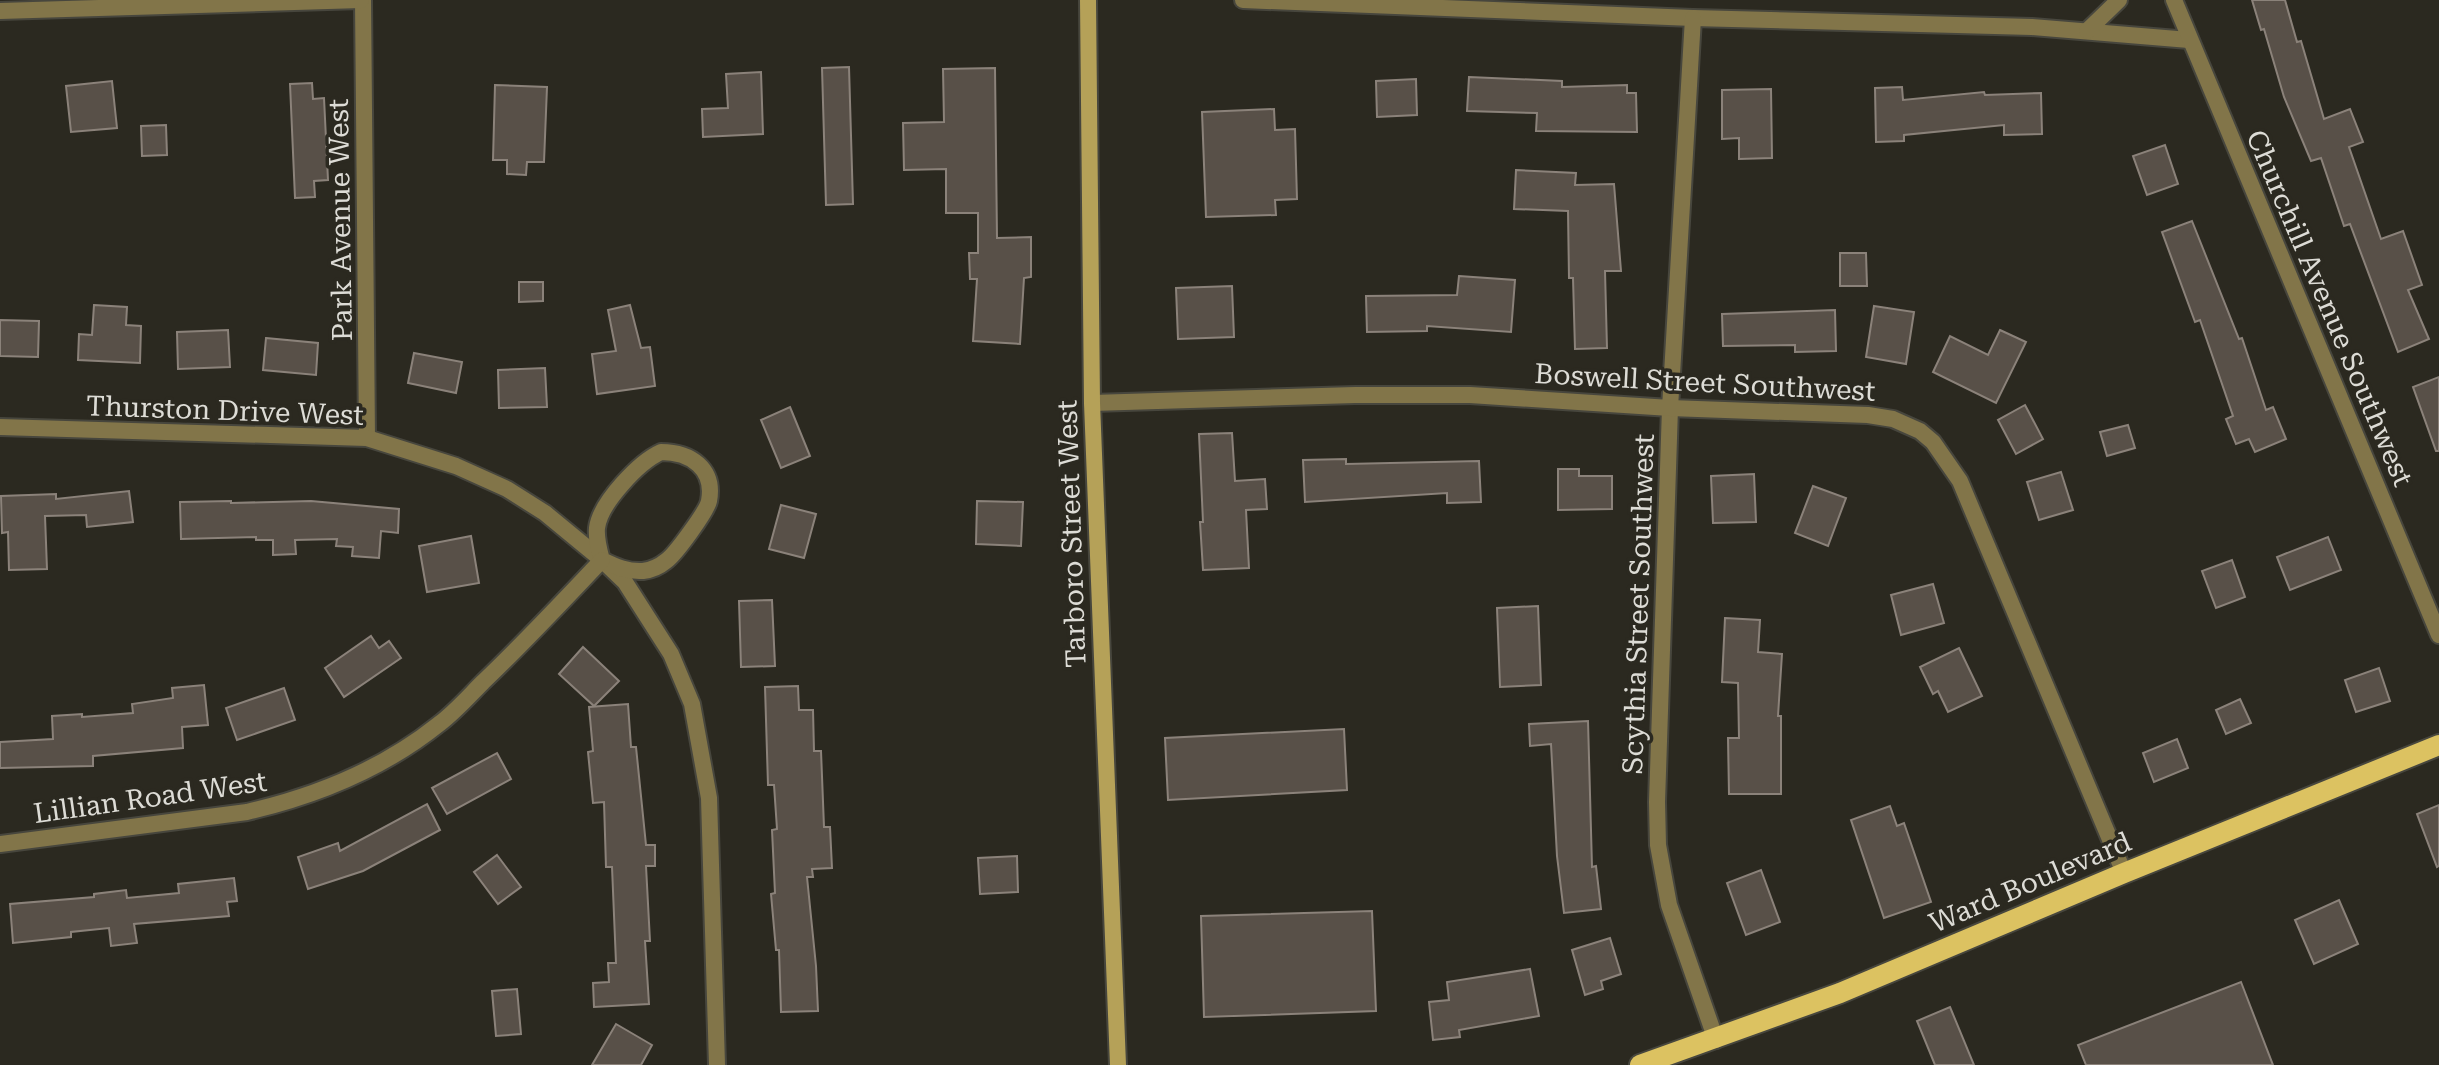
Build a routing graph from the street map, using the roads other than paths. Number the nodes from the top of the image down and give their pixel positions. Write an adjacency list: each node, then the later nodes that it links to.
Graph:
1 (362, 0): 6 (street); 13 (street, Park Avenue West)
2 (1088, 0): 10 (main road, Tarboro Street West)
3 (1243, 0): 7 (street)
4 (2119, 0): 8 (street)
5 (2174, 0): 9 (street, Churchill Avenue Southwest)
6 (0, 11)
7 (1693, 18): 8 (street); 11 (street, Scythia Street Southwest)
8 (2087, 31): 9 (street)
9 (2189, 40): 15 (street, Churchill Avenue Southwest)
10 (1092, 403): 11 (street, Boswell Street Southwest); 21 (main road, Tarboro Street West)
11 (1670, 408): 18 (street, Boswell Street Southwest); 19 (street, Scythia Street Southwest)
12 (0, 427): 13 (street, Thurston Drive West)
13 (367, 438): 14 (street, Thurston Drive West)
14 (602, 560): 14 (street); 17 (street, Lillian Road West); 20 (street, Thurston Drive West)
15 (2439, 635)
16 (2439, 745): 18 (main road, Ward Boulevard)
17 (0, 844)
18 (2124, 873): 19 (main road, Ward Boulevard)
19 (1716, 1040): 22 (main road, Ward Boulevard)
20 (717, 1065)
21 (1118, 1065)
22 (1640, 1065)

